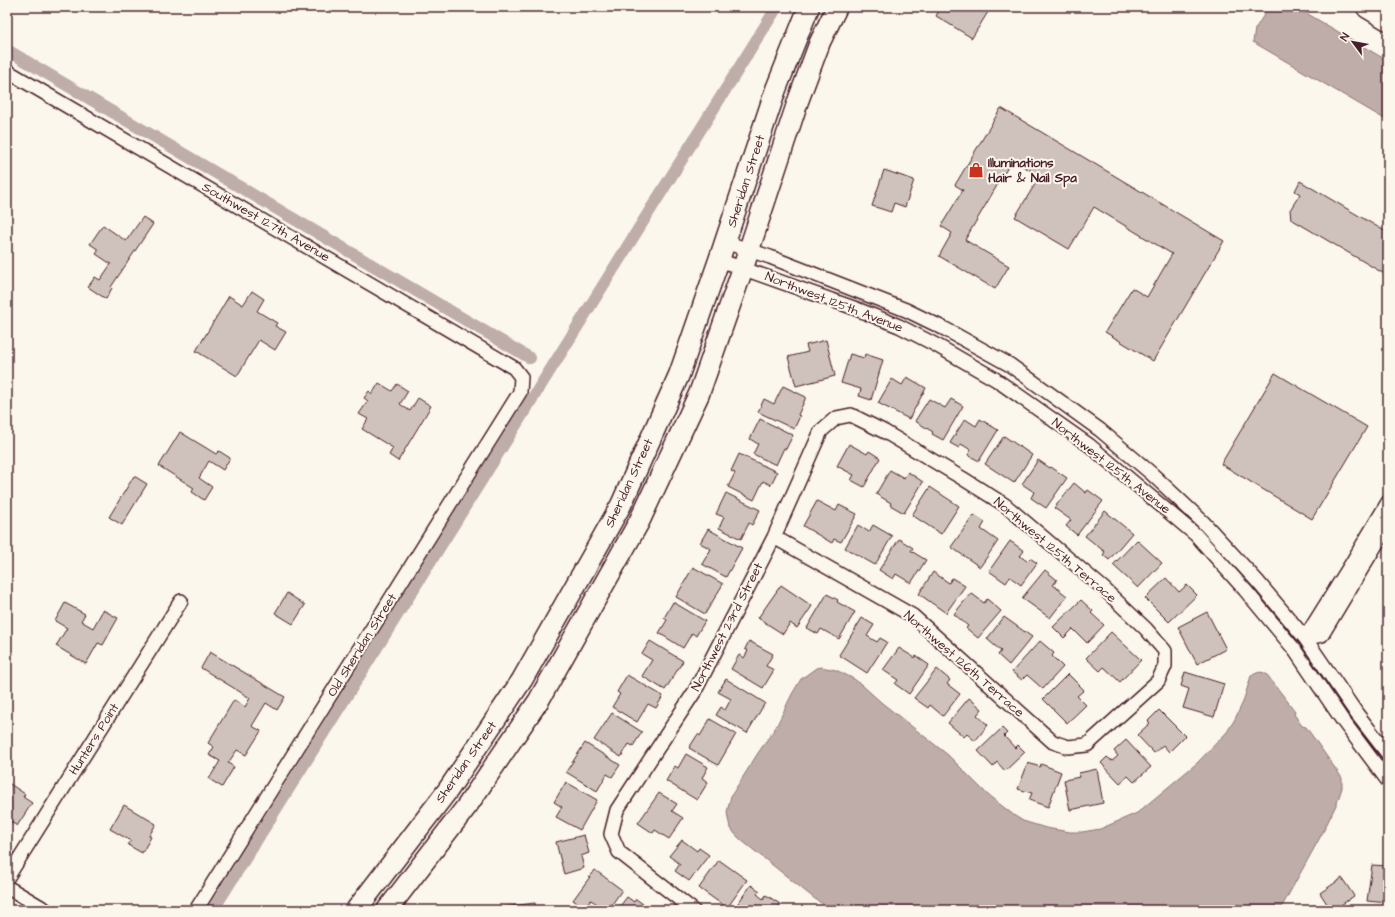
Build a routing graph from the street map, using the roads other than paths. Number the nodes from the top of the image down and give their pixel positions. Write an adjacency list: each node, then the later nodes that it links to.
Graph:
1 (809, 7): 6 (main road, Sheridan Street)
2 (837, 7): 7 (main road, Sheridan Street)
3 (1368, 7): 4 (highway)
4 (1388, 19)
5 (7, 71): 8 (street, Southwest 127th Avenue)
6 (722, 251): 7 (street, Northwest 125th Avenue); 7 (street, Northwest 125th Avenue); 22 (main road, Sheridan Street)
7 (746, 259): 14 (street, Northwest 125th Avenue); 17 (street, Northwest 125th Avenue); 23 (main road, Sheridan Street)
8 (521, 378): 21 (street, Old Sheridan Street)
9 (836, 418): 12 (street, Northwest 23rd Street); 15 (street, Northwest 125th Terrace)
10 (1388, 502): 14 (street)
11 (1388, 525): 14 (street)
12 (774, 537): 15 (street, Northwest 126th Terrace); 24 (street, Northwest 23rd Street)
13 (181, 601): 18 (street, Hunters Point)
14 (1305, 638): 16 (street, Northwest 125th Avenue)
15 (1068, 747)
16 (1388, 754)
17 (1388, 781)
18 (7, 878)
19 (7, 887): 20 (street)
20 (46, 910)
21 (196, 910)
22 (356, 910)
23 (387, 910)
24 (693, 910)

